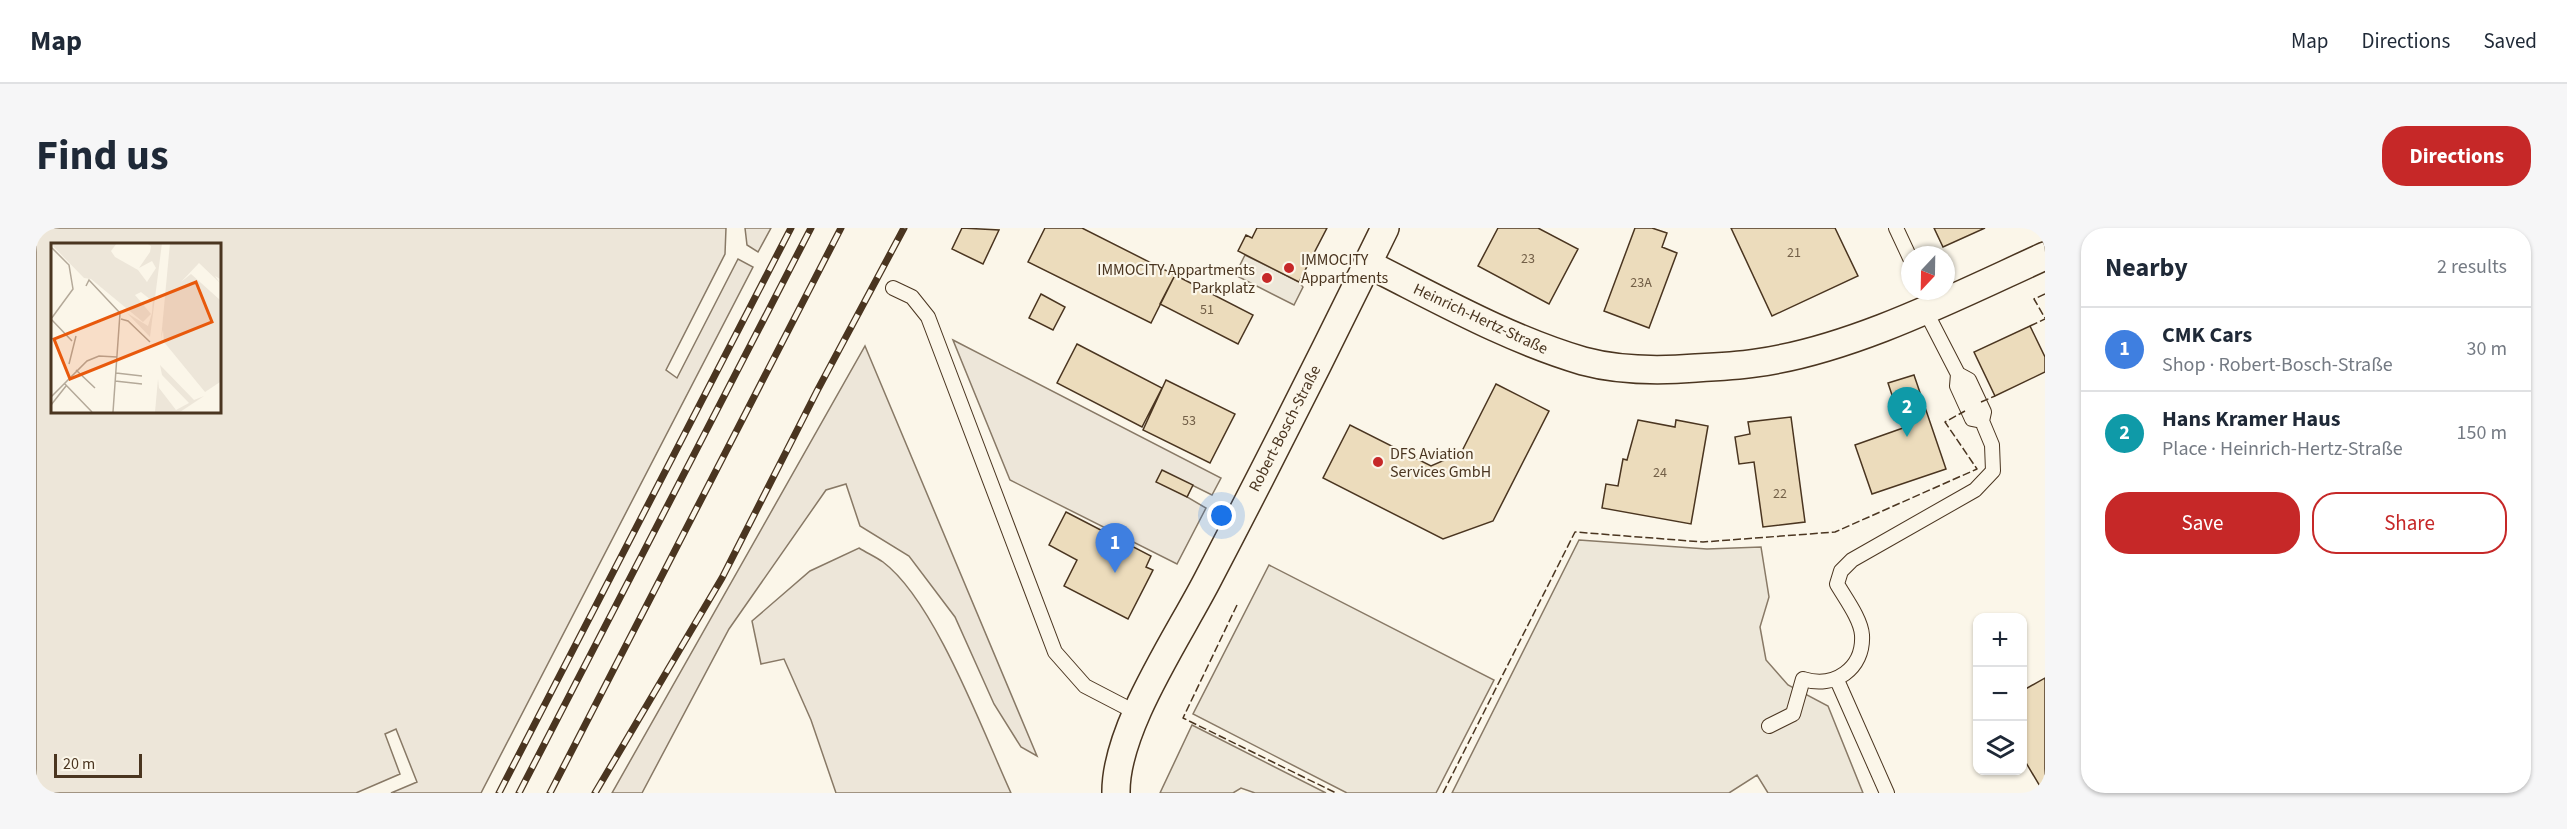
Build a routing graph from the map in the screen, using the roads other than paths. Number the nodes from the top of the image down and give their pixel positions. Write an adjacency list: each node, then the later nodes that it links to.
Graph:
1 (1385, 228): 5 (street, Robert-Bosch-Straße)
2 (1896, 228): 3 (lane)
3 (1904, 246)
4 (2045, 255): 7 (street, Heinrich-Hertz-Straße)
5 (1368, 264): 7 (street, Heinrich-Hertz-Straße); 9 (street, Robert-Bosch-Straße)
6 (893, 288): 9 (lane)
7 (1928, 303): 8 (lane)
8 (1837, 680): 10 (lane); 12 (lane)
9 (1137, 713): 11 (street, Robert-Bosch-Straße)
10 (1769, 726)
11 (1116, 793)
12 (1887, 793)

